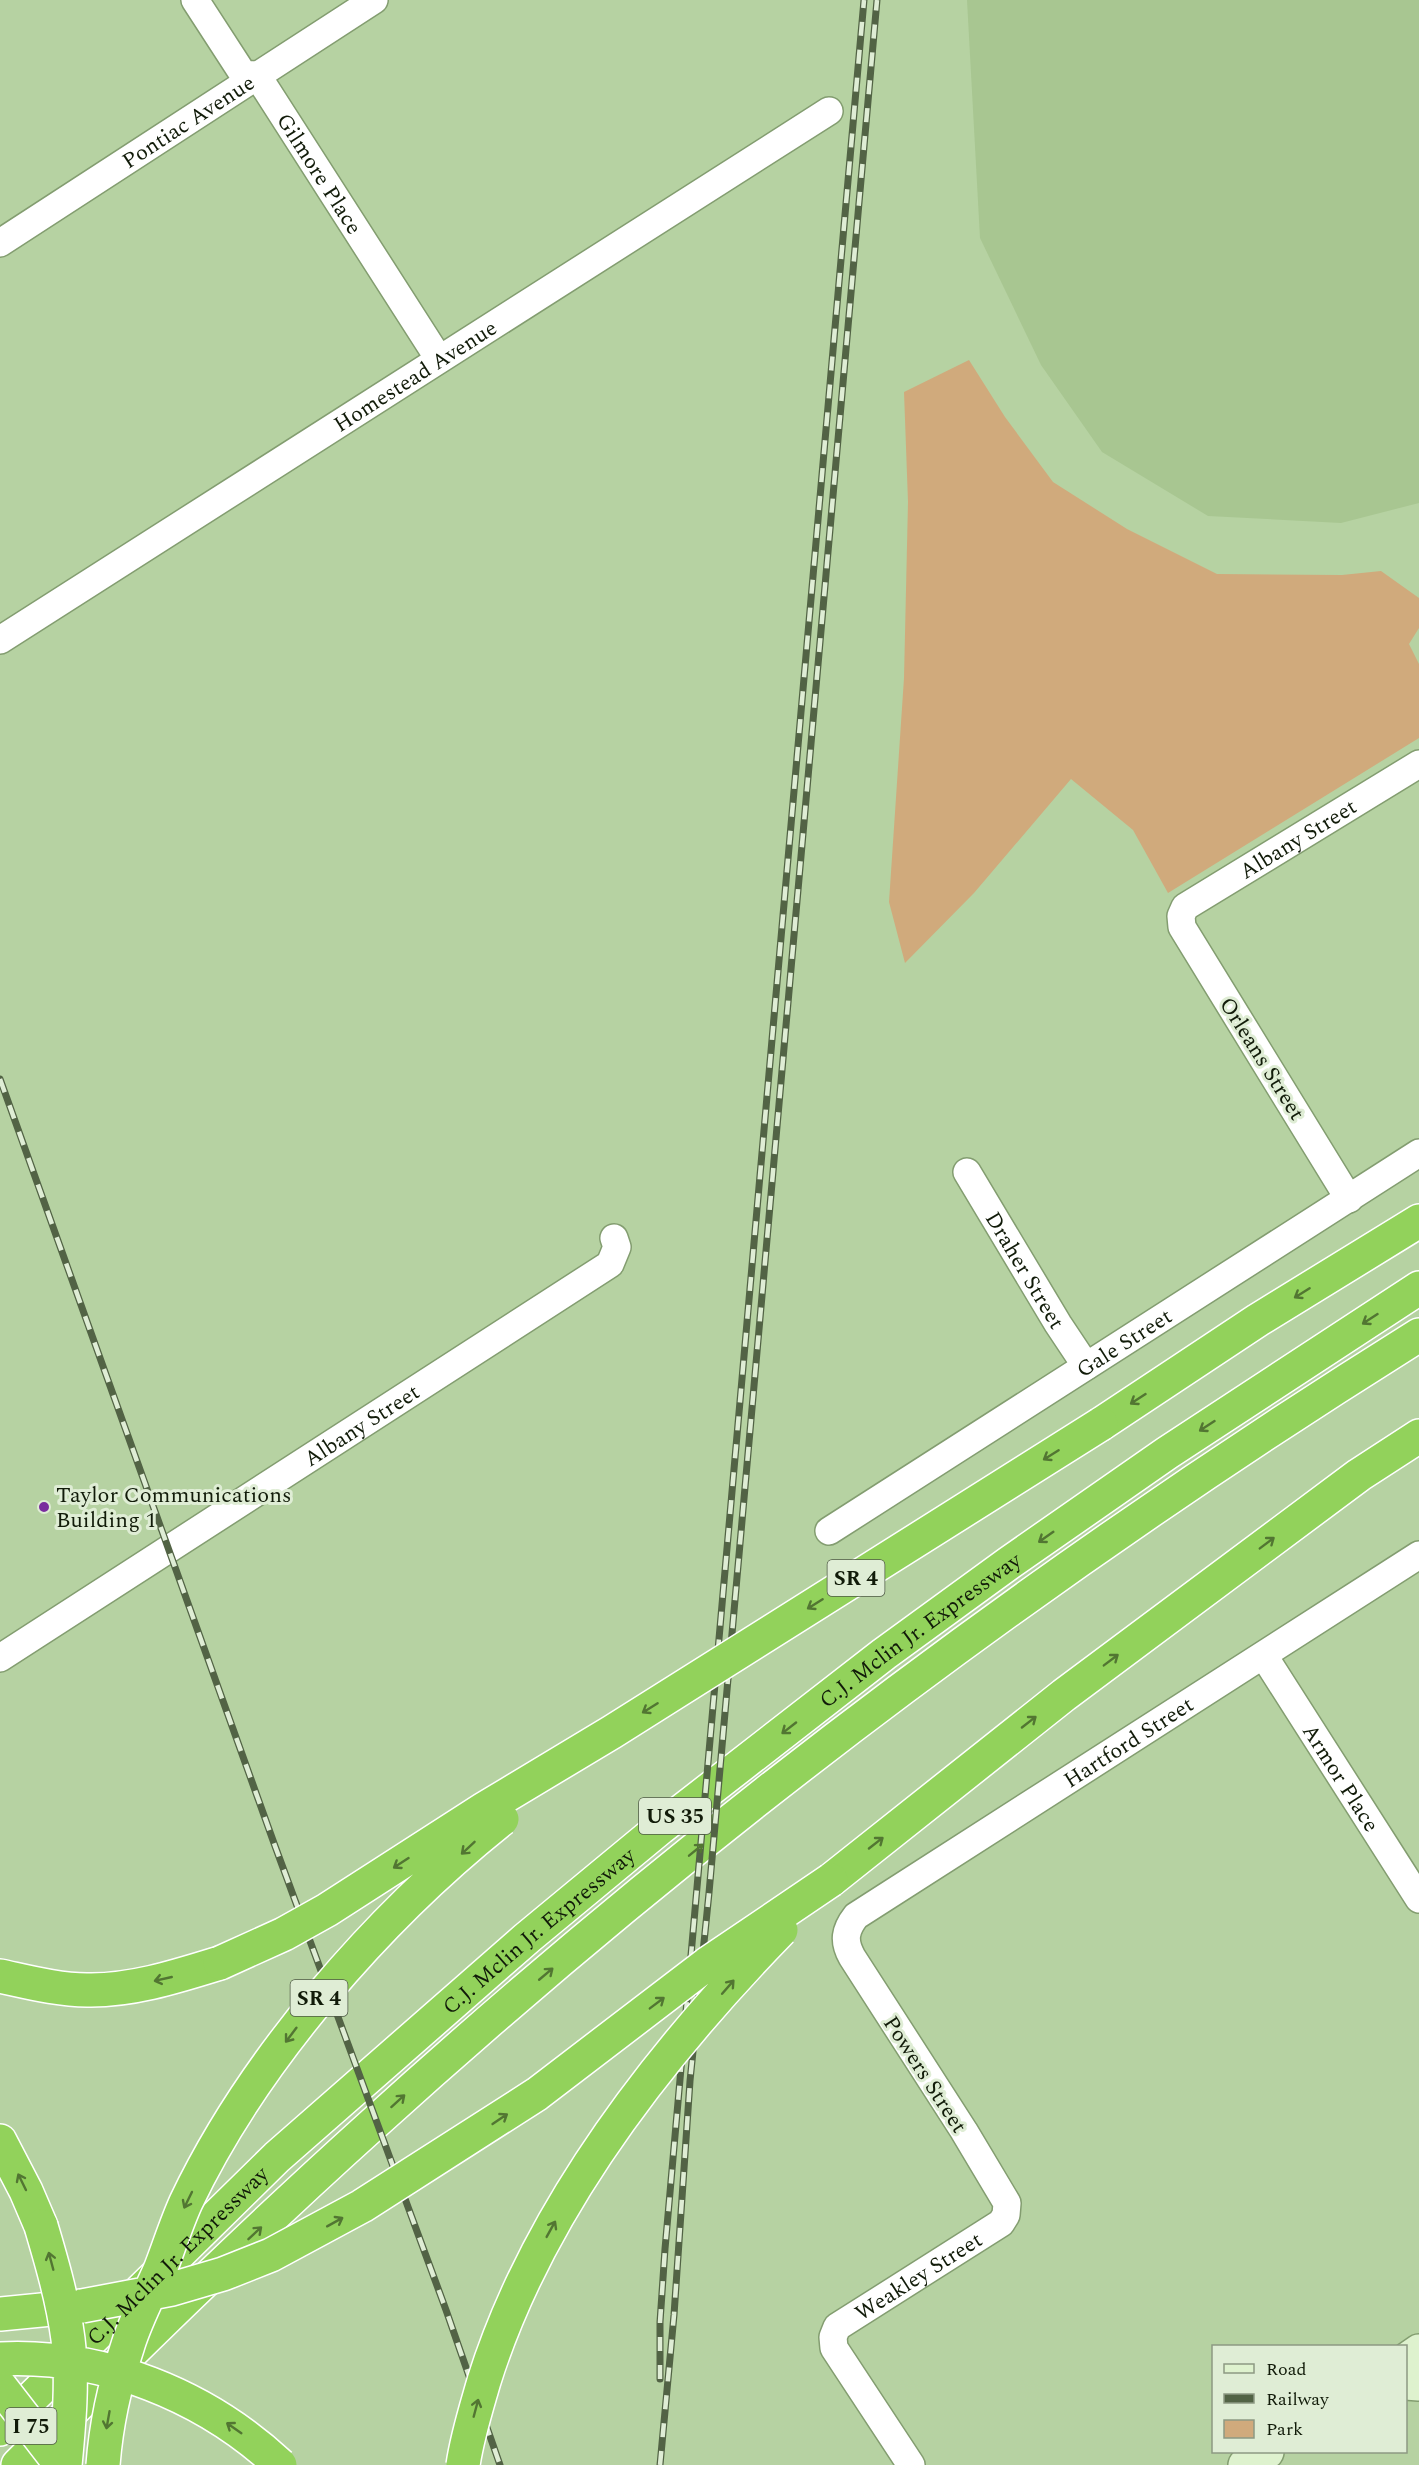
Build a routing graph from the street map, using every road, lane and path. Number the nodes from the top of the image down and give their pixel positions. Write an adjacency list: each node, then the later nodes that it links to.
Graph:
1 (195, 0): 3 (street, Gilmore Place)
2 (374, 0): 3 (street, Pontiac Avenue)
3 (257, 75): 5 (street, Pontiac Avenue); 6 (street, Gilmore Place)
4 (829, 111): 6 (street, Homestead Avenue)
5 (0, 243)
6 (439, 359): 7 (street, Homestead Avenue)
7 (0, 640)
8 (1419, 764): 9 (street, Albany Street)
9 (1180, 916): 12 (street, Orleans Street)
10 (1419, 1153): 12 (street, Gale Street)
11 (968, 1172): 19 (street, Draher Street)
12 (1349, 1199): 19 (street, Gale Street)
13 (1419, 1208): 16 (highway)
14 (1419, 1221): 16 (highway, SR 4)
15 (614, 1238): 26 (street, Albany Street)
16 (1369, 1250): 27 (highway, SR 4, one-way to 27, bridge)
17 (1419, 1288): 37 (highway, C.J. Mclin Jr. Expressway / US 35, one-way to 37)
18 (1419, 1335): 39 (highway, C.J. Mclin Jr. Expressway / US 35, one-way to 18)
19 (1086, 1366): 23 (street, Gale Street)
20 (1419, 1423): 22 (highway)
21 (1419, 1436): 22 (highway)
22 (1359, 1475): 28 (highway, one-way to 22)
23 (829, 1531)
24 (1419, 1556): 25 (street, Hartford Street)
25 (1264, 1656): 29 (street, Armor Place); 30 (street, Hartford Street)
26 (0, 1658)
27 (612, 1732): 31 (highway, one-way to 31, bridge); 41 (highway, SR 4, one-way to 41, bridge)
28 (831, 1880): 34 (highway, one-way to 28, bridge); 43 (highway, one-way to 28, bridge)
29 (1419, 1899)
30 (846, 1933): 33 (street, Powers Street)
31 (0, 1976)
32 (0, 2141): 40 (highway, one-way to 32, bridge)
33 (1006, 2215): 44 (street, Weakley Street)
34 (0, 2314)
35 (0, 2359): 42 (highway, one-way to 35, bridge)
36 (0, 2386): 40 (highway, I 75, bridge)
37 (0, 2429)
38 (1264, 2453): 45 (street)
39 (18, 2465)
40 (63, 2465)
41 (103, 2465)
42 (280, 2465)
43 (463, 2465)
44 (911, 2465)
45 (1245, 2465)

